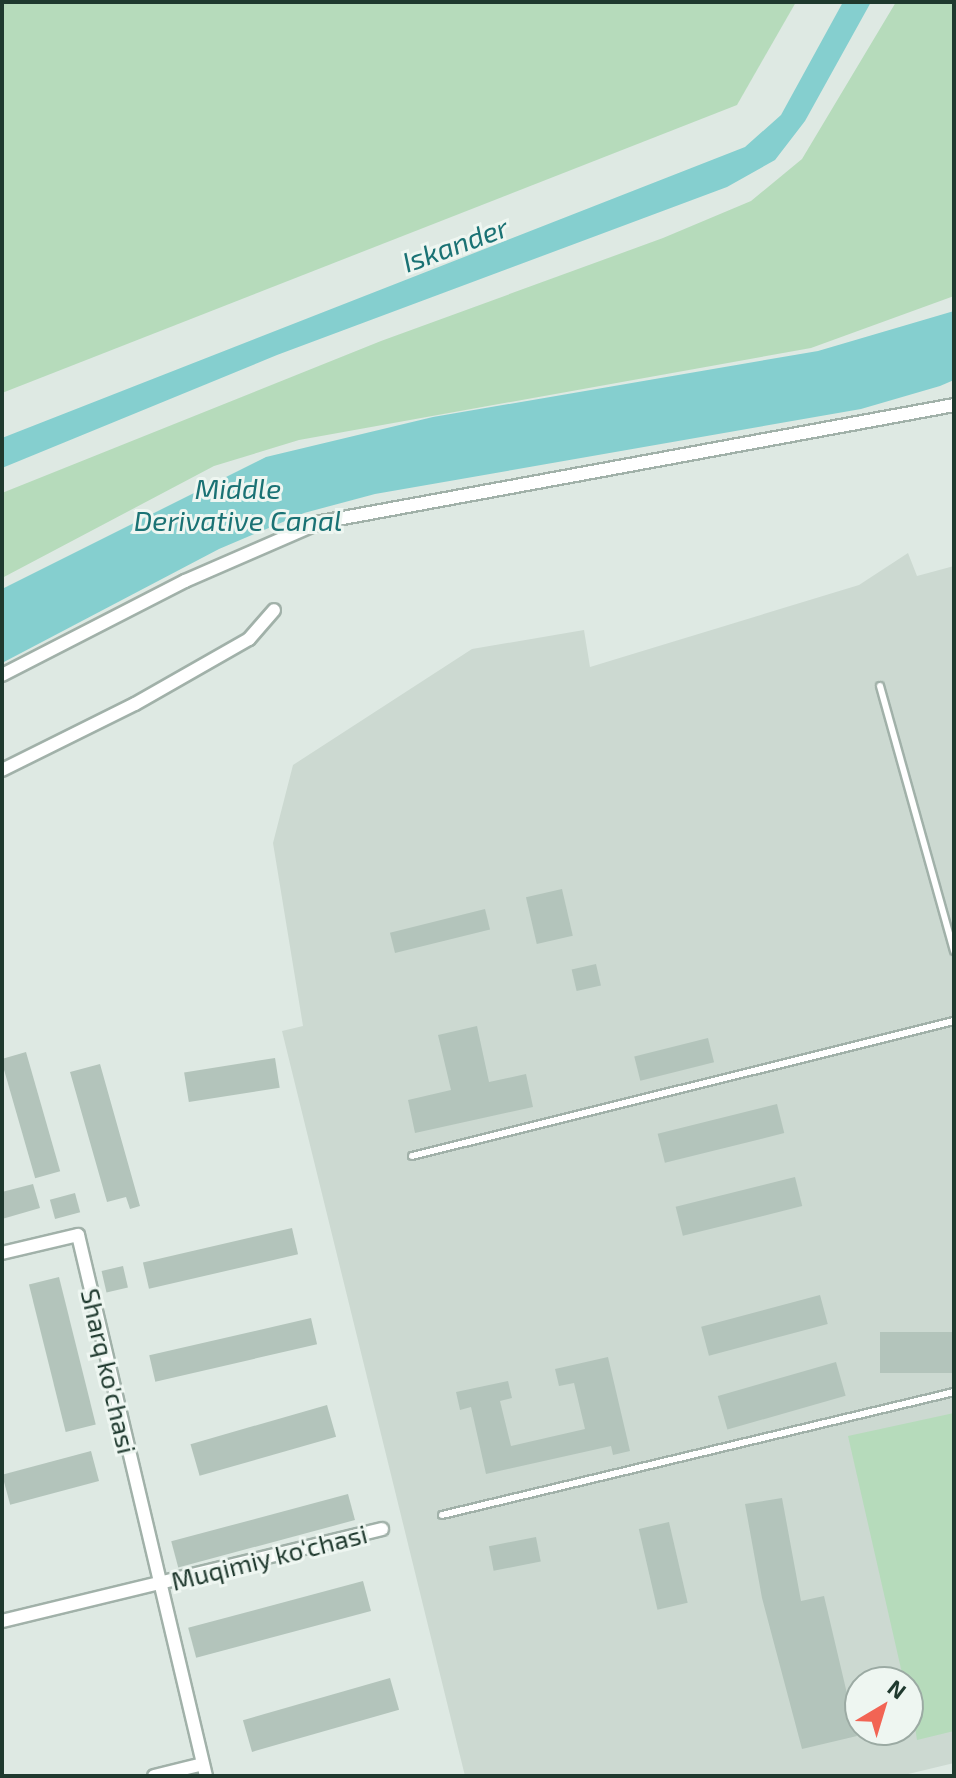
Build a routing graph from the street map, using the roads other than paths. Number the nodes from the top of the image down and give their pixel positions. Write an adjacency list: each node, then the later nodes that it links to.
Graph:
1 (954, 405): 3 (street)
2 (274, 610): 5 (street)
3 (2, 675)
4 (880, 686): 6 (lane)
5 (2, 770)
6 (954, 951)
7 (954, 1021): 8 (lane)
8 (412, 1156)
9 (2, 1253): 13 (street, Sharq ko'chasi)
10 (954, 1392): 11 (lane)
11 (442, 1515)
12 (382, 1529): 13 (street, Muqimiy ko‘chasi)
13 (156, 1584): 14 (street, Muqimiy ko‘chasi); 15 (street, Muqimiy ko‘chasi)
14 (2, 1621)
15 (204, 1770): 16 (street)
16 (154, 1776)

